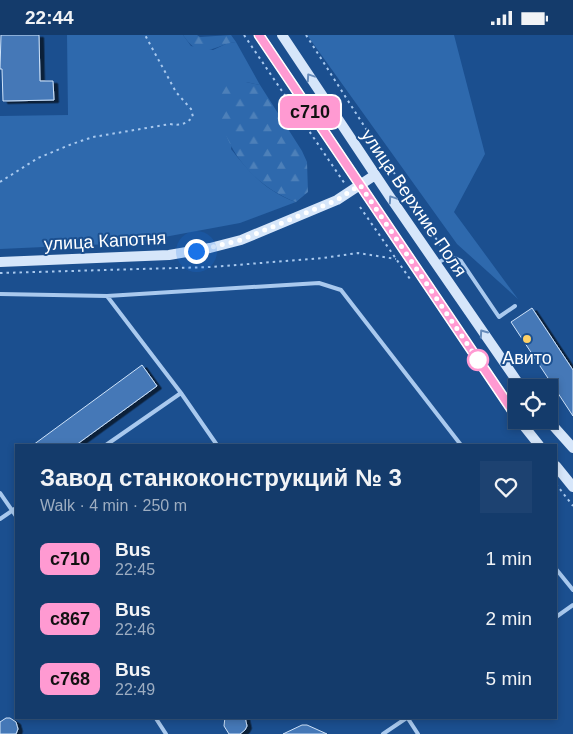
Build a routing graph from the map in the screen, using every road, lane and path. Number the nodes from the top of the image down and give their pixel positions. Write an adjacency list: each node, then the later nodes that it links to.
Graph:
1 (145, 35): 7 (path)
2 (244, 35): 9 (path)
3 (259, 35): 8 (main road, улица Верхние Поля)
4 (282, 35): 6 (main road, улица Верхние Поля, one-way to 4)
5 (306, 35): 10 (path)
6 (376, 175): 8 (main road, улица Капотня); 13 (main road, улица Верхние Поля, one-way to 6)
7 (0, 181)
8 (360, 185): 9 (main road, улица Капотня); 20 (main road, улица Верхние Поля)
9 (350, 192): 12 (main road, улица Капотня)
10 (448, 257): 13 (lane); 17 (lane)
11 (396, 259): 14 (path)
12 (0, 262)
13 (436, 264): 18 (main road, улица Верхние Поля, one-way to 13)
14 (0, 273)
15 (0, 295): 16 (lane)
16 (107, 296): 19 (lane); 25 (lane)
17 (516, 307)
18 (516, 379)
19 (181, 393): 23 (lane); 24 (lane)
20 (508, 404)
21 (526, 429): 26 (main road)
22 (556, 429): 27 (main road)
23 (107, 444)
24 (216, 444)
25 (460, 444)
26 (538, 444)
27 (573, 449)
28 (557, 468): 30 (main road)
29 (557, 485): 32 (path)
30 (573, 487)
31 (0, 493): 33 (lane)
32 (573, 506)
33 (14, 509): 34 (lane)
34 (0, 519)
35 (557, 570): 36 (lane)
36 (573, 590)
37 (573, 605): 38 (lane)
38 (557, 616)
39 (156, 719): 42 (lane)
40 (406, 719): 43 (lane)
41 (408, 719): 44 (lane)
42 (166, 734)
43 (383, 734)
44 (418, 734)

